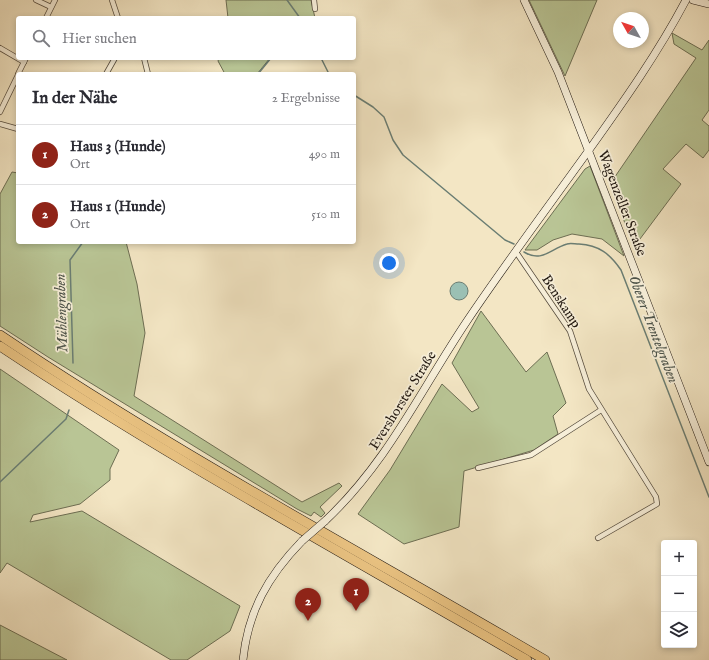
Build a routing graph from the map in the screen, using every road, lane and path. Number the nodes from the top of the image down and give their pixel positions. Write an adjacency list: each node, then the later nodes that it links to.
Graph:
1 (36, 0): 9 (street)
2 (55, 0): 9 (street)
3 (112, 0): 12 (street)
4 (314, 0): 10 (street)
5 (524, 0): 25 (street, Wagenzeller Straße)
6 (686, 0): 25 (street, Evershorster Straße)
7 (693, 0): 8 (street)
8 (709, 4)
9 (51, 7): 11 (street)
10 (315, 9)
11 (47, 16)
12 (117, 16)
13 (0, 48): 14 (street)
14 (16, 56)
15 (25, 60): 18 (street)
16 (114, 60): 19 (street)
17 (144, 60): 20 (street)
18 (19, 72)
19 (107, 72)
20 (148, 72)
21 (16, 78): 22 (street)
22 (0, 112)
23 (0, 124): 24 (street)
24 (16, 128)
25 (589, 150): 26 (street, Evershorster Straße); 30 (street, Wagenzeller Straße)
26 (516, 252): 29 (street, Benskamp); 33 (street, Evershorster Straße, bridge)
27 (0, 335): 35 (highway)
28 (0, 346): 34 (highway)
29 (601, 410): 31 (street); 32 (street, Benskamp)
30 (709, 462)
31 (478, 468)
32 (598, 538)
33 (243, 660)
34 (527, 660)
35 (545, 660)

